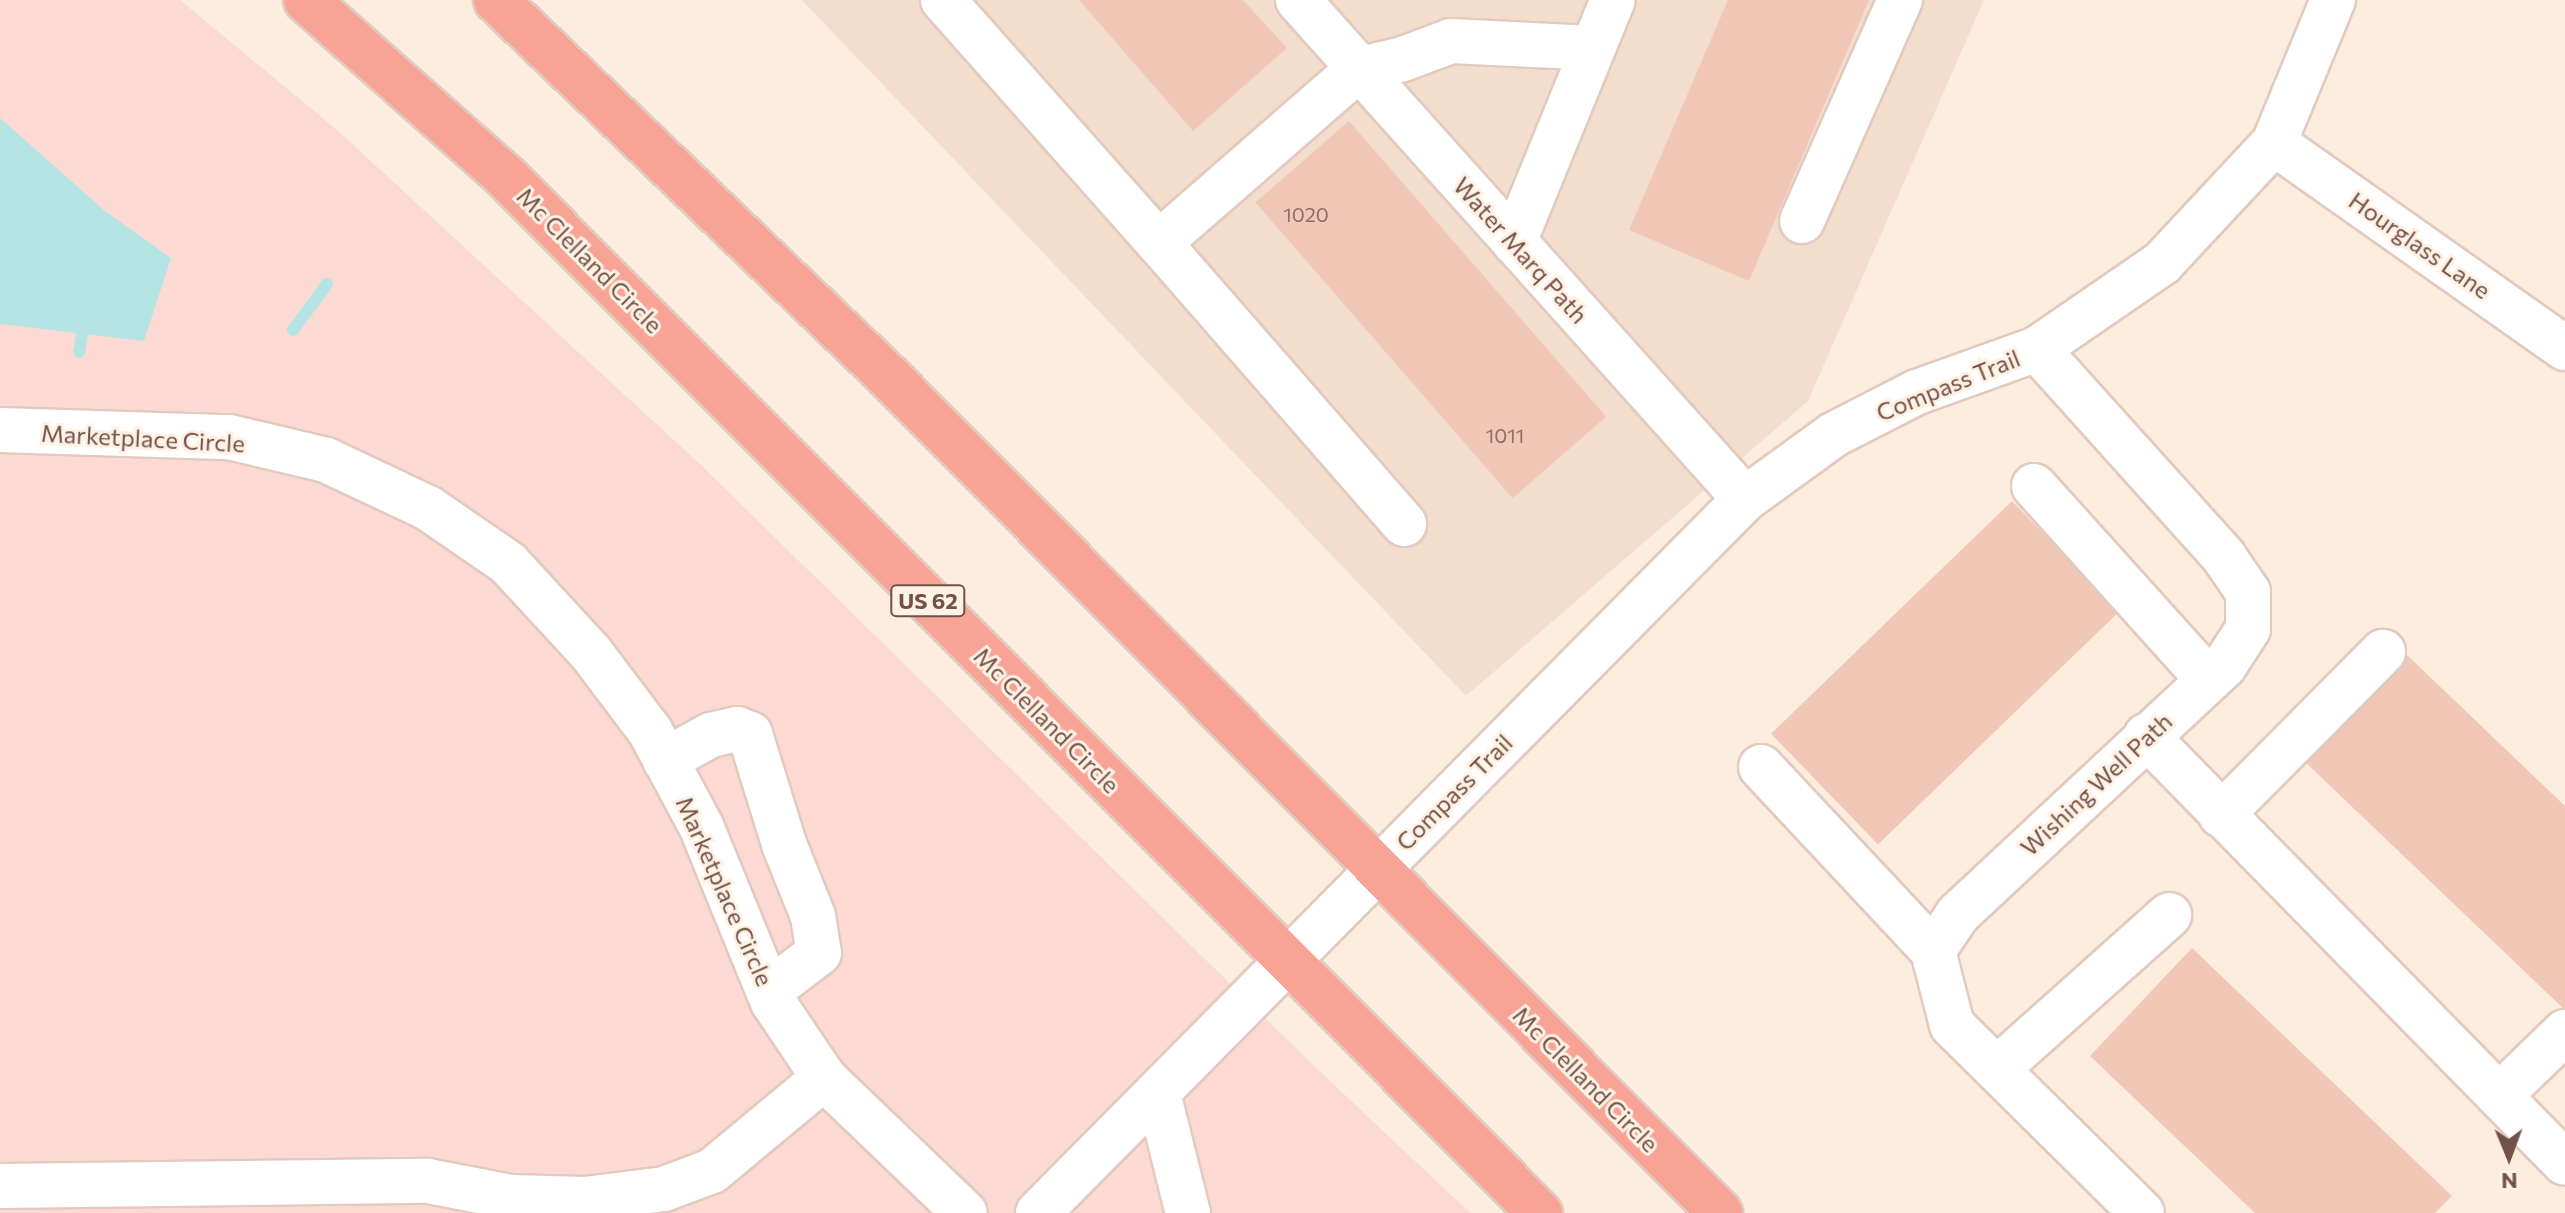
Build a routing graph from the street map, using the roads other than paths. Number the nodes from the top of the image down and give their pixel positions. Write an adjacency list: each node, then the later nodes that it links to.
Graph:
1 (306, 0): 29 (highway, Mc Clelland Circle / US 62)
2 (496, 0): 26 (highway, Mc Clelland Circle)
3 (943, 0): 13 (street)
4 (1298, 0): 9 (street, Water Marq Path)
5 (1613, 0): 8 (street)
6 (1900, 0): 11 (street)
7 (2333, 0): 10 (street, Compass Trail)
8 (1592, 48): 9 (street); 12 (street)
9 (1357, 70): 12 (street, Water Marq Path); 13 (street)
10 (2274, 143): 14 (street, Hourglass Lane); 15 (street, Compass Trail)
11 (1802, 221)
12 (1514, 242): 18 (street, Water Marq Path)
13 (1159, 243): 19 (street)
14 (2565, 348)
15 (2037, 349): 18 (street, Compass Trail); 21 (street, Wishing Well Path)
16 (0, 430): 23 (street, Marketplace Circle)
17 (2034, 486): 21 (street)
18 (1745, 499): 26 (street, Compass Trail)
19 (1404, 524)
20 (2383, 652): 25 (street)
21 (2208, 679): 22 (street, Wishing Well Path)
22 (2146, 736): 25 (street); 28 (street, Wishing Well Path)
23 (665, 760): 30 (street, Marketplace Circle); 30 (street)
24 (1761, 767): 28 (street)
25 (2221, 815): 35 (street)
26 (1376, 871): 29 (street); 43 (highway, Mc Clelland Circle)
27 (2169, 915): 32 (street)
28 (1933, 951): 32 (street)
29 (1289, 961): 34 (street); 42 (highway, Mc Clelland Circle / US 62)
30 (769, 991): 33 (street, Marketplace Circle)
31 (2565, 1032): 35 (street)
32 (1997, 1069): 44 (street)
33 (824, 1078): 38 (street); 39 (street, Marketplace Circle)
34 (1158, 1093): 40 (street); 41 (street)
35 (2500, 1095): 36 (street)
36 (2565, 1163)
37 (0, 1186): 38 (street)
38 (634, 1203)
39 (965, 1213)
40 (1038, 1213)
41 (1188, 1213)
42 (1540, 1213)
43 (1720, 1213)
44 (2142, 1213)

